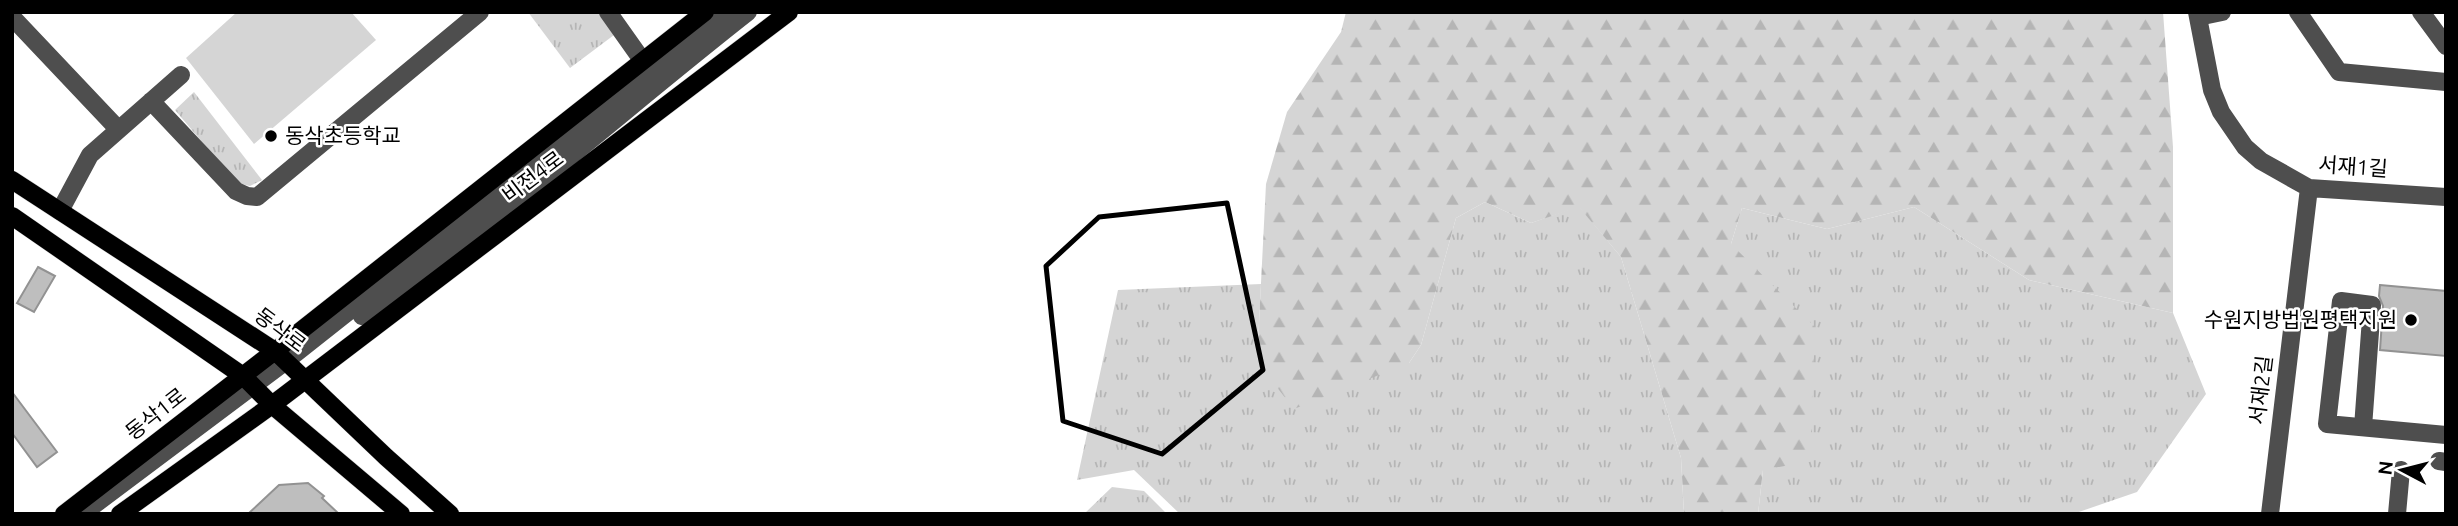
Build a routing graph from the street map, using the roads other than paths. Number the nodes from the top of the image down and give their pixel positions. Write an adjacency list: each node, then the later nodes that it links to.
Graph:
1 (480, 12): 16 (street)
2 (608, 12): 13 (street)
3 (705, 12): 13 (main road, 비전4로)
4 (727, 12): 25 (street)
5 (748, 12): 22 (street)
6 (789, 12): 24 (main road, 비전4로)
7 (2222, 12): 10 (street)
8 (2298, 12): 15 (street)
9 (2421, 12): 12 (street)
10 (2198, 15): 19 (street, 서재1길)
11 (12, 17): 17 (street)
12 (2446, 46)
13 (642, 60): 25 (main road, 비전4로)
14 (181, 75): 16 (street)
15 (2446, 82)
16 (151, 101): 17 (street)
17 (118, 129): 21 (street)
18 (12, 180): 21 (main road, 동삭로)
19 (2309, 188): 20 (street, 서재1길); 36 (street, 서재2길)
20 (2446, 197)
21 (60, 211): 25 (main road, 동삭로)
22 (502, 211): 24 (street); 25 (street)
23 (12, 216): 26 (main road)
24 (463, 257): 25 (main road, 비전4로)
25 (290, 365): 26 (main road, 동삭1로); 26 (street); 35 (main road, 동삭로)
26 (257, 390): 30 (main road, 동삭1로); 31 (street); 32 (street); 33 (main road, 동삭1로); 34 (main road)
27 (2362, 427): 27 (street); 28 (street)
28 (2446, 435)
29 (2401, 470): 37 (street)
30 (64, 514)
31 (82, 514)
32 (95, 514)
33 (120, 514)
34 (401, 514)
35 (450, 514)
36 (2270, 514)
37 (2397, 514)

